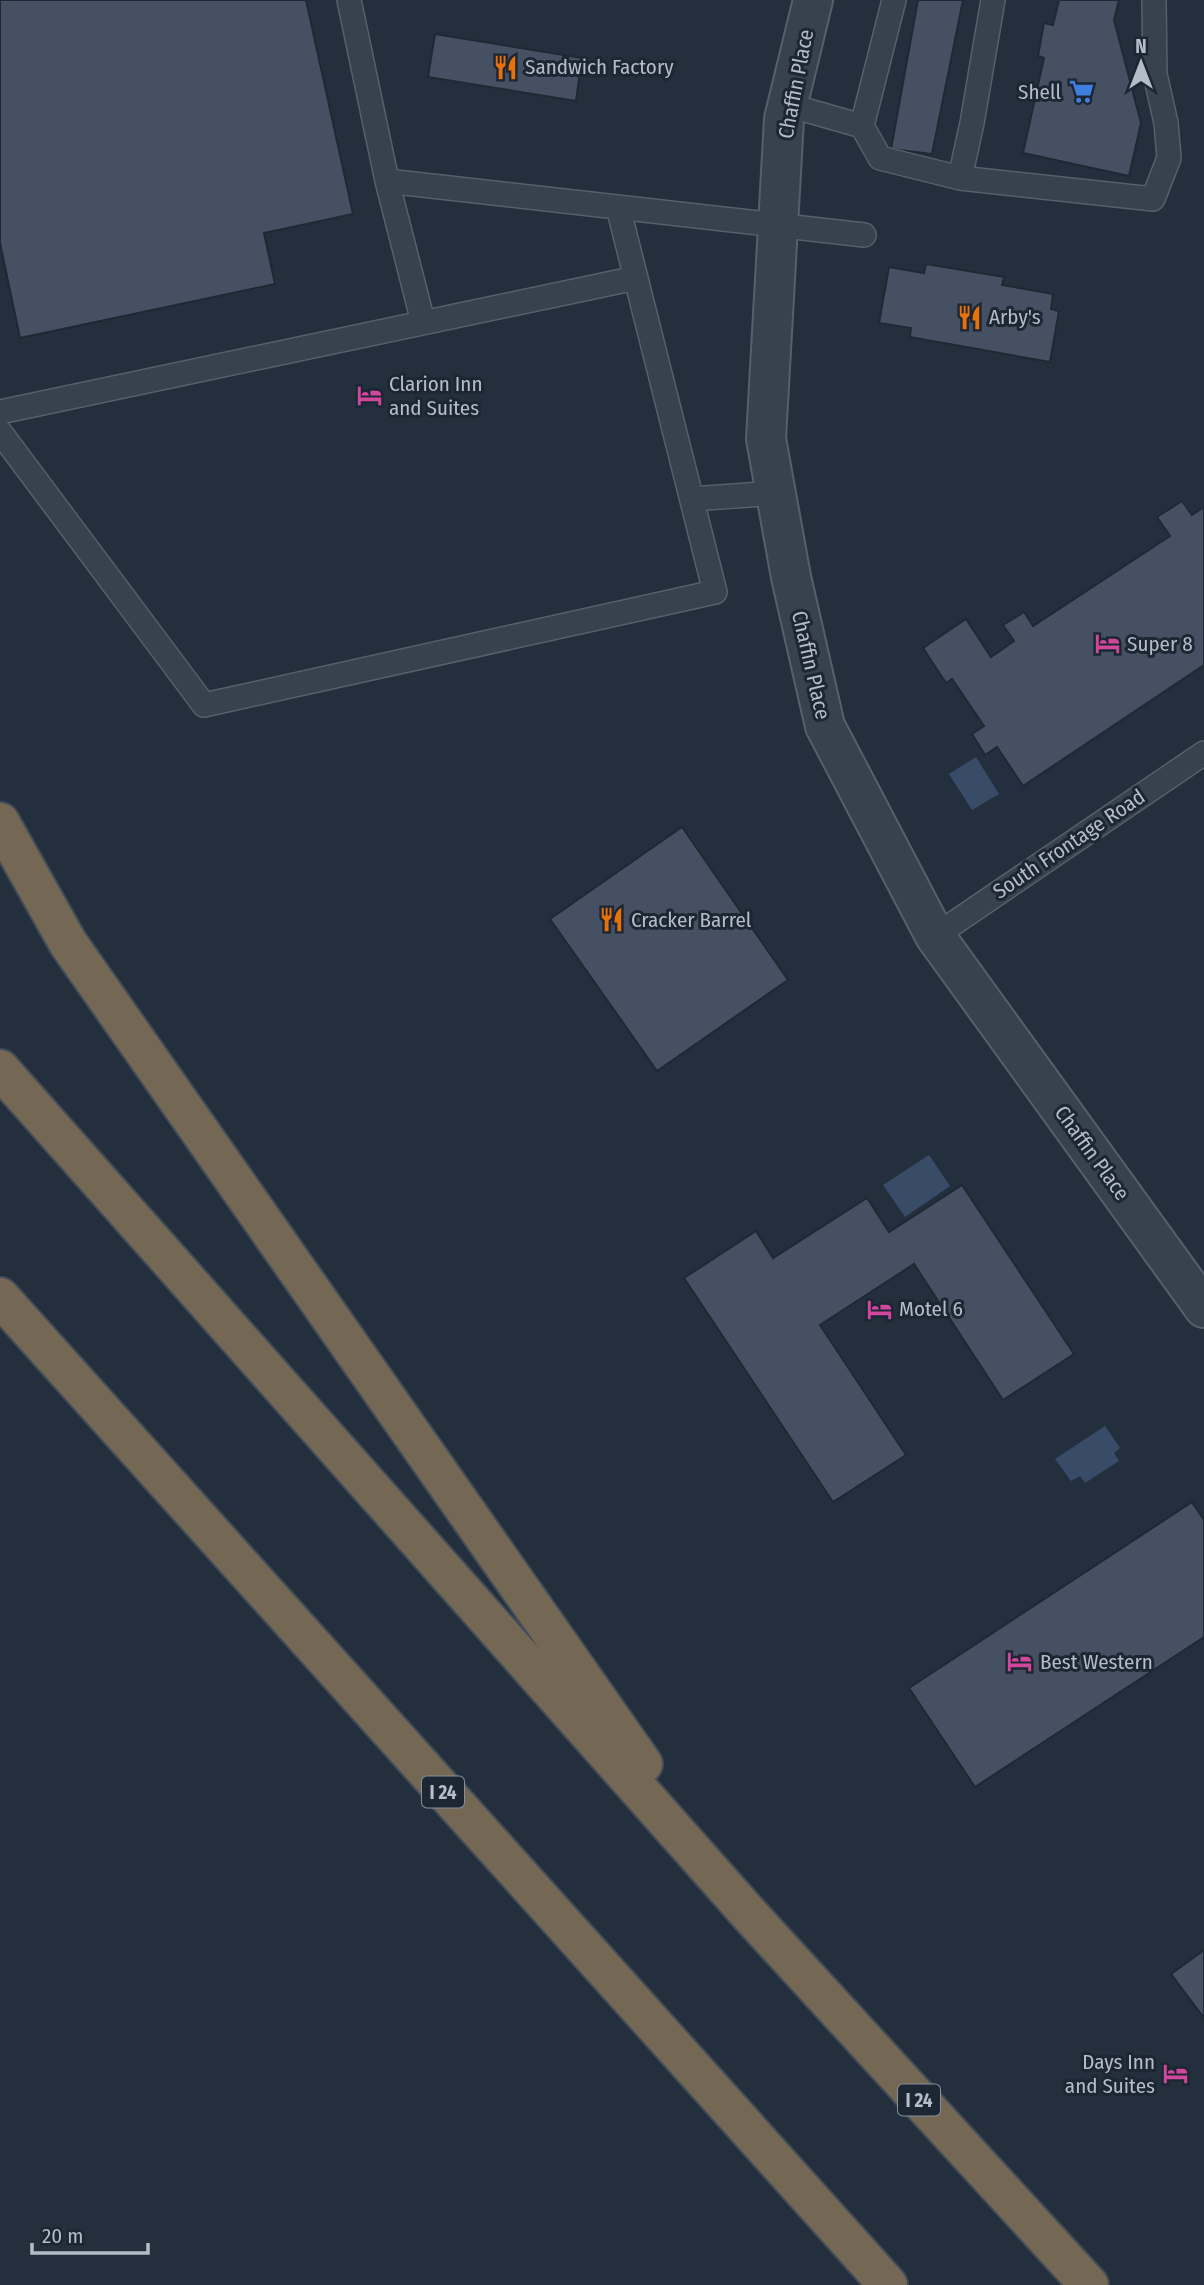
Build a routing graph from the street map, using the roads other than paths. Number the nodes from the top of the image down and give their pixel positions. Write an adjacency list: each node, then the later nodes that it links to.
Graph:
1 (349, 0): 9 (lane)
2 (813, 0): 6 (street, Chaffin Place)
3 (894, 0): 7 (lane)
4 (993, 0): 8 (lane)
5 (1154, 0): 8 (lane)
6 (788, 105): 7 (lane); 11 (street, Chaffin Place)
7 (862, 126): 8 (lane)
8 (960, 178)
9 (387, 181): 10 (lane); 14 (lane)
10 (618, 207): 11 (lane); 13 (lane)
11 (778, 225): 12 (lane); 17 (street, Chaffin Place)
12 (864, 235)
13 (636, 278): 14 (lane); 18 (lane)
14 (423, 322): 15 (lane)
15 (0, 412)
16 (0, 432): 18 (lane)
17 (776, 493): 18 (lane); 21 (street, Chaffin Place)
18 (692, 499)
19 (1204, 753): 21 (lane, South Frontage Road)
20 (0, 822): 25 (highway)
21 (935, 936): 24 (street, Chaffin Place)
22 (0, 1069): 25 (highway, I 24)
23 (0, 1297): 26 (highway, I 24)
24 (1204, 1308)
25 (748, 1914): 27 (highway, I 24)
26 (888, 2285)
27 (1089, 2285)

